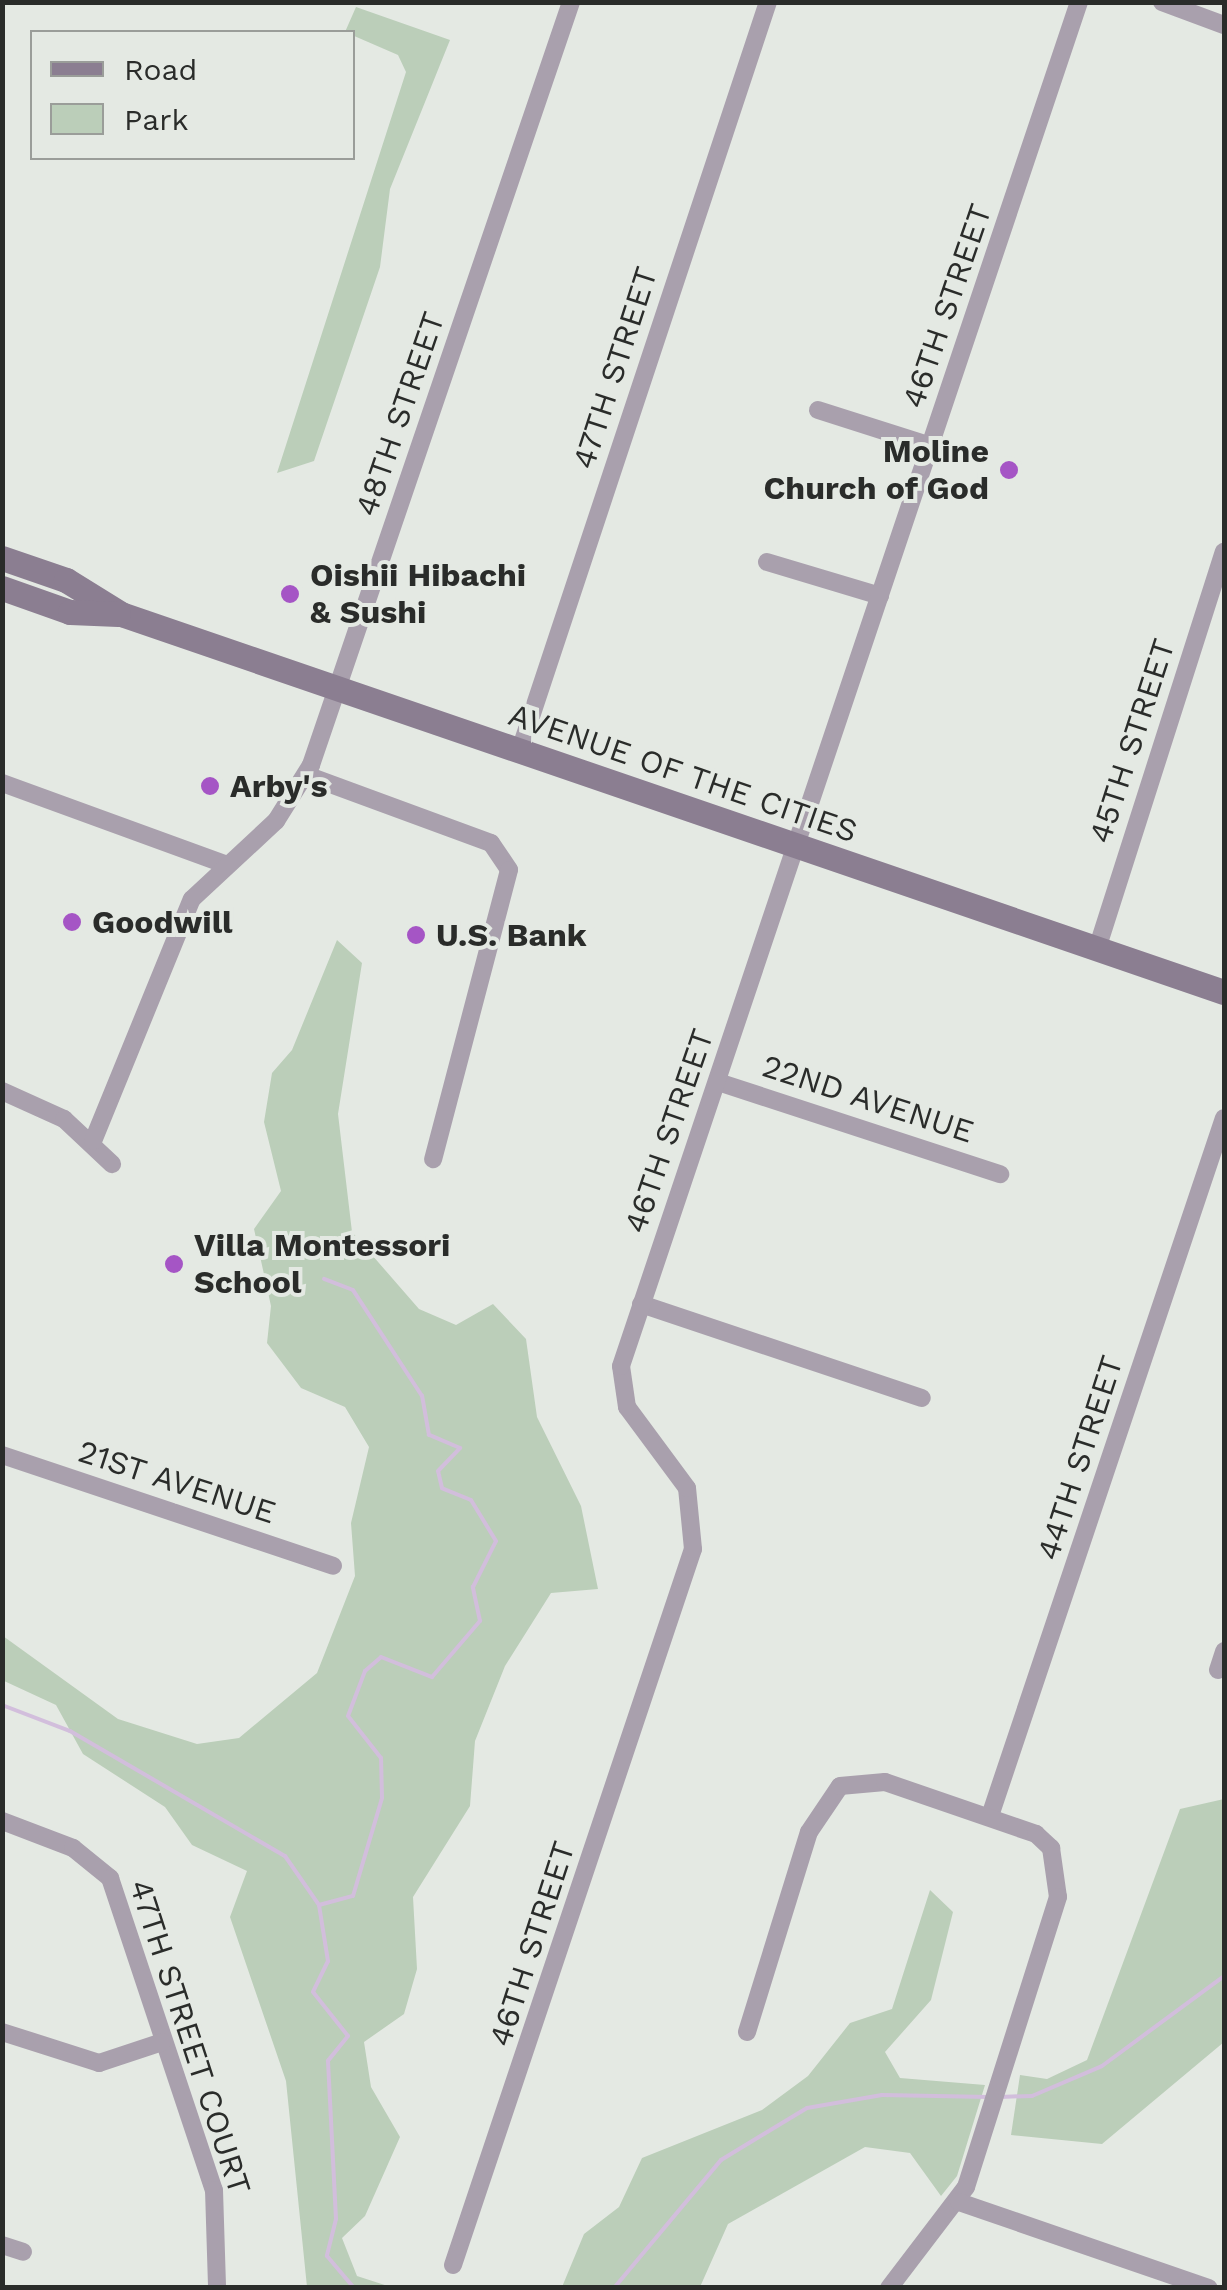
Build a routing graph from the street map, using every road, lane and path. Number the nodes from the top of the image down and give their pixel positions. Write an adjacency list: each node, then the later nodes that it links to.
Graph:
1 (571, 2): 16 (street, 48TH STREET)
2 (768, 2): 17 (street, 47TH STREET)
3 (1079, 2): 7 (street, 46TH STREET)
4 (1162, 2): 5 (street)
5 (1224, 25)
6 (818, 410): 7 (street)
7 (930, 446): 14 (street, 46TH STREET)
8 (2, 549): 12 (main road)
9 (1224, 552): 22 (street, 45TH STREET)
10 (2, 558): 12 (main road, AVENUE OF THE CITIES)
11 (768, 562): 14 (street)
12 (66, 580): 15 (main road, AVENUE OF THE CITIES)
13 (2, 588): 15 (main road, AVENUE OF THE CITIES)
14 (880, 596): 20 (street, 46TH STREET)
15 (121, 614): 16 (main road, AVENUE OF THE CITIES)
16 (337, 690): 17 (main road, AVENUE OF THE CITIES); 18 (street, 48TH STREET)
17 (519, 753): 20 (main road, AVENUE OF THE CITIES)
18 (306, 775): 21 (street, 48TH STREET); 28 (street)
19 (2, 783): 21 (street)
20 (798, 845): 22 (main road, AVENUE OF THE CITIES); 24 (street, 46TH STREET)
21 (224, 864): 27 (street, 48TH STREET)
22 (1097, 949): 23 (main road, AVENUE OF THE CITIES)
23 (1224, 992)
24 (718, 1082): 30 (street, 22ND AVENUE); 31 (street, 46TH STREET)
25 (2, 1091): 27 (street)
26 (1224, 1118): 37 (street, 44TH STREET)
27 (93, 1141): 29 (street)
28 (433, 1160)
29 (112, 1164)
30 (1000, 1174)
31 (641, 1304): 32 (street); 45 (street, 46TH STREET)
32 (922, 1398)
33 (2, 1456): 34 (street, 21ST AVENUE)
34 (333, 1566)
35 (1224, 1650): 36 (street)
36 (1218, 1670)
37 (990, 1816): 40 (street); 42 (street)
38 (2, 1821): 41 (street, 47TH STREET COURT)
39 (2, 2032): 41 (street)
40 (747, 2032)
41 (162, 2042): 46 (street, 47TH STREET COURT)
42 (960, 2202): 47 (street); 48 (street)
43 (2, 2245): 44 (street)
44 (22, 2252)
45 (453, 2265)
46 (217, 2288)
47 (889, 2288)
48 (1210, 2288)

